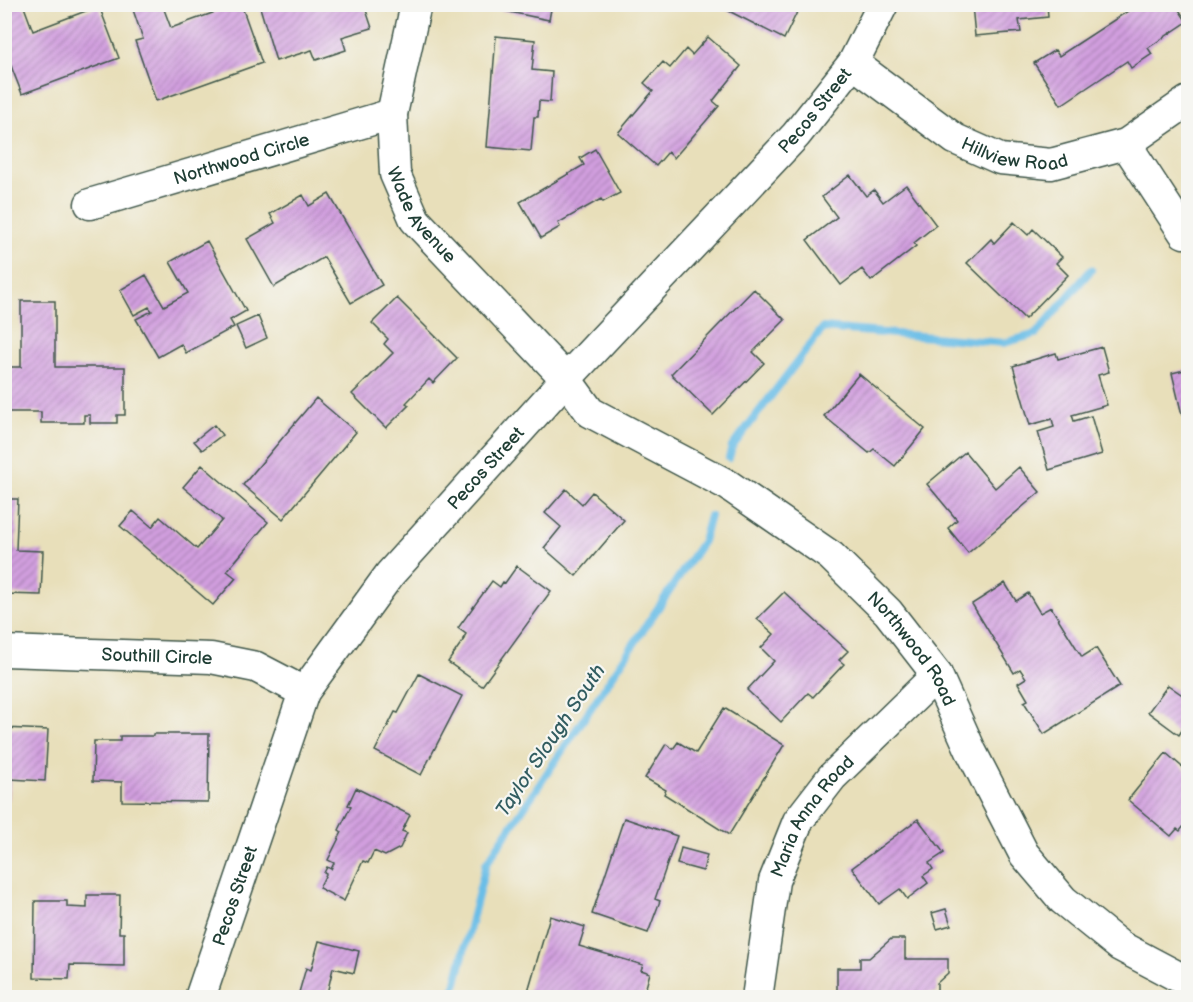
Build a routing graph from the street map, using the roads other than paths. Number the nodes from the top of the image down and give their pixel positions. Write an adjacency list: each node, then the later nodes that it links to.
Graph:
1 (416, 4): 5 (street, Wade Avenue)
2 (883, 4): 3 (street, Pecos Street)
3 (853, 63): 6 (street, Hillview Road); 9 (street, Pecos Street)
4 (1188, 101): 6 (street, Hillview Road)
5 (392, 114): 7 (street, Northwood Circle); 9 (street, Wade Avenue)
6 (1126, 144): 8 (street)
7 (90, 204)
8 (1184, 233)
9 (566, 379): 11 (street, Northwood Road); 12 (street, Pecos Street)
10 (4, 651): 12 (street, Southill Circle)
11 (937, 675): 13 (street, Northwood Road); 15 (street, Maria Anna Road)
12 (304, 692): 14 (street, Pecos Street)
13 (1188, 982)
14 (200, 998)
15 (757, 998)

